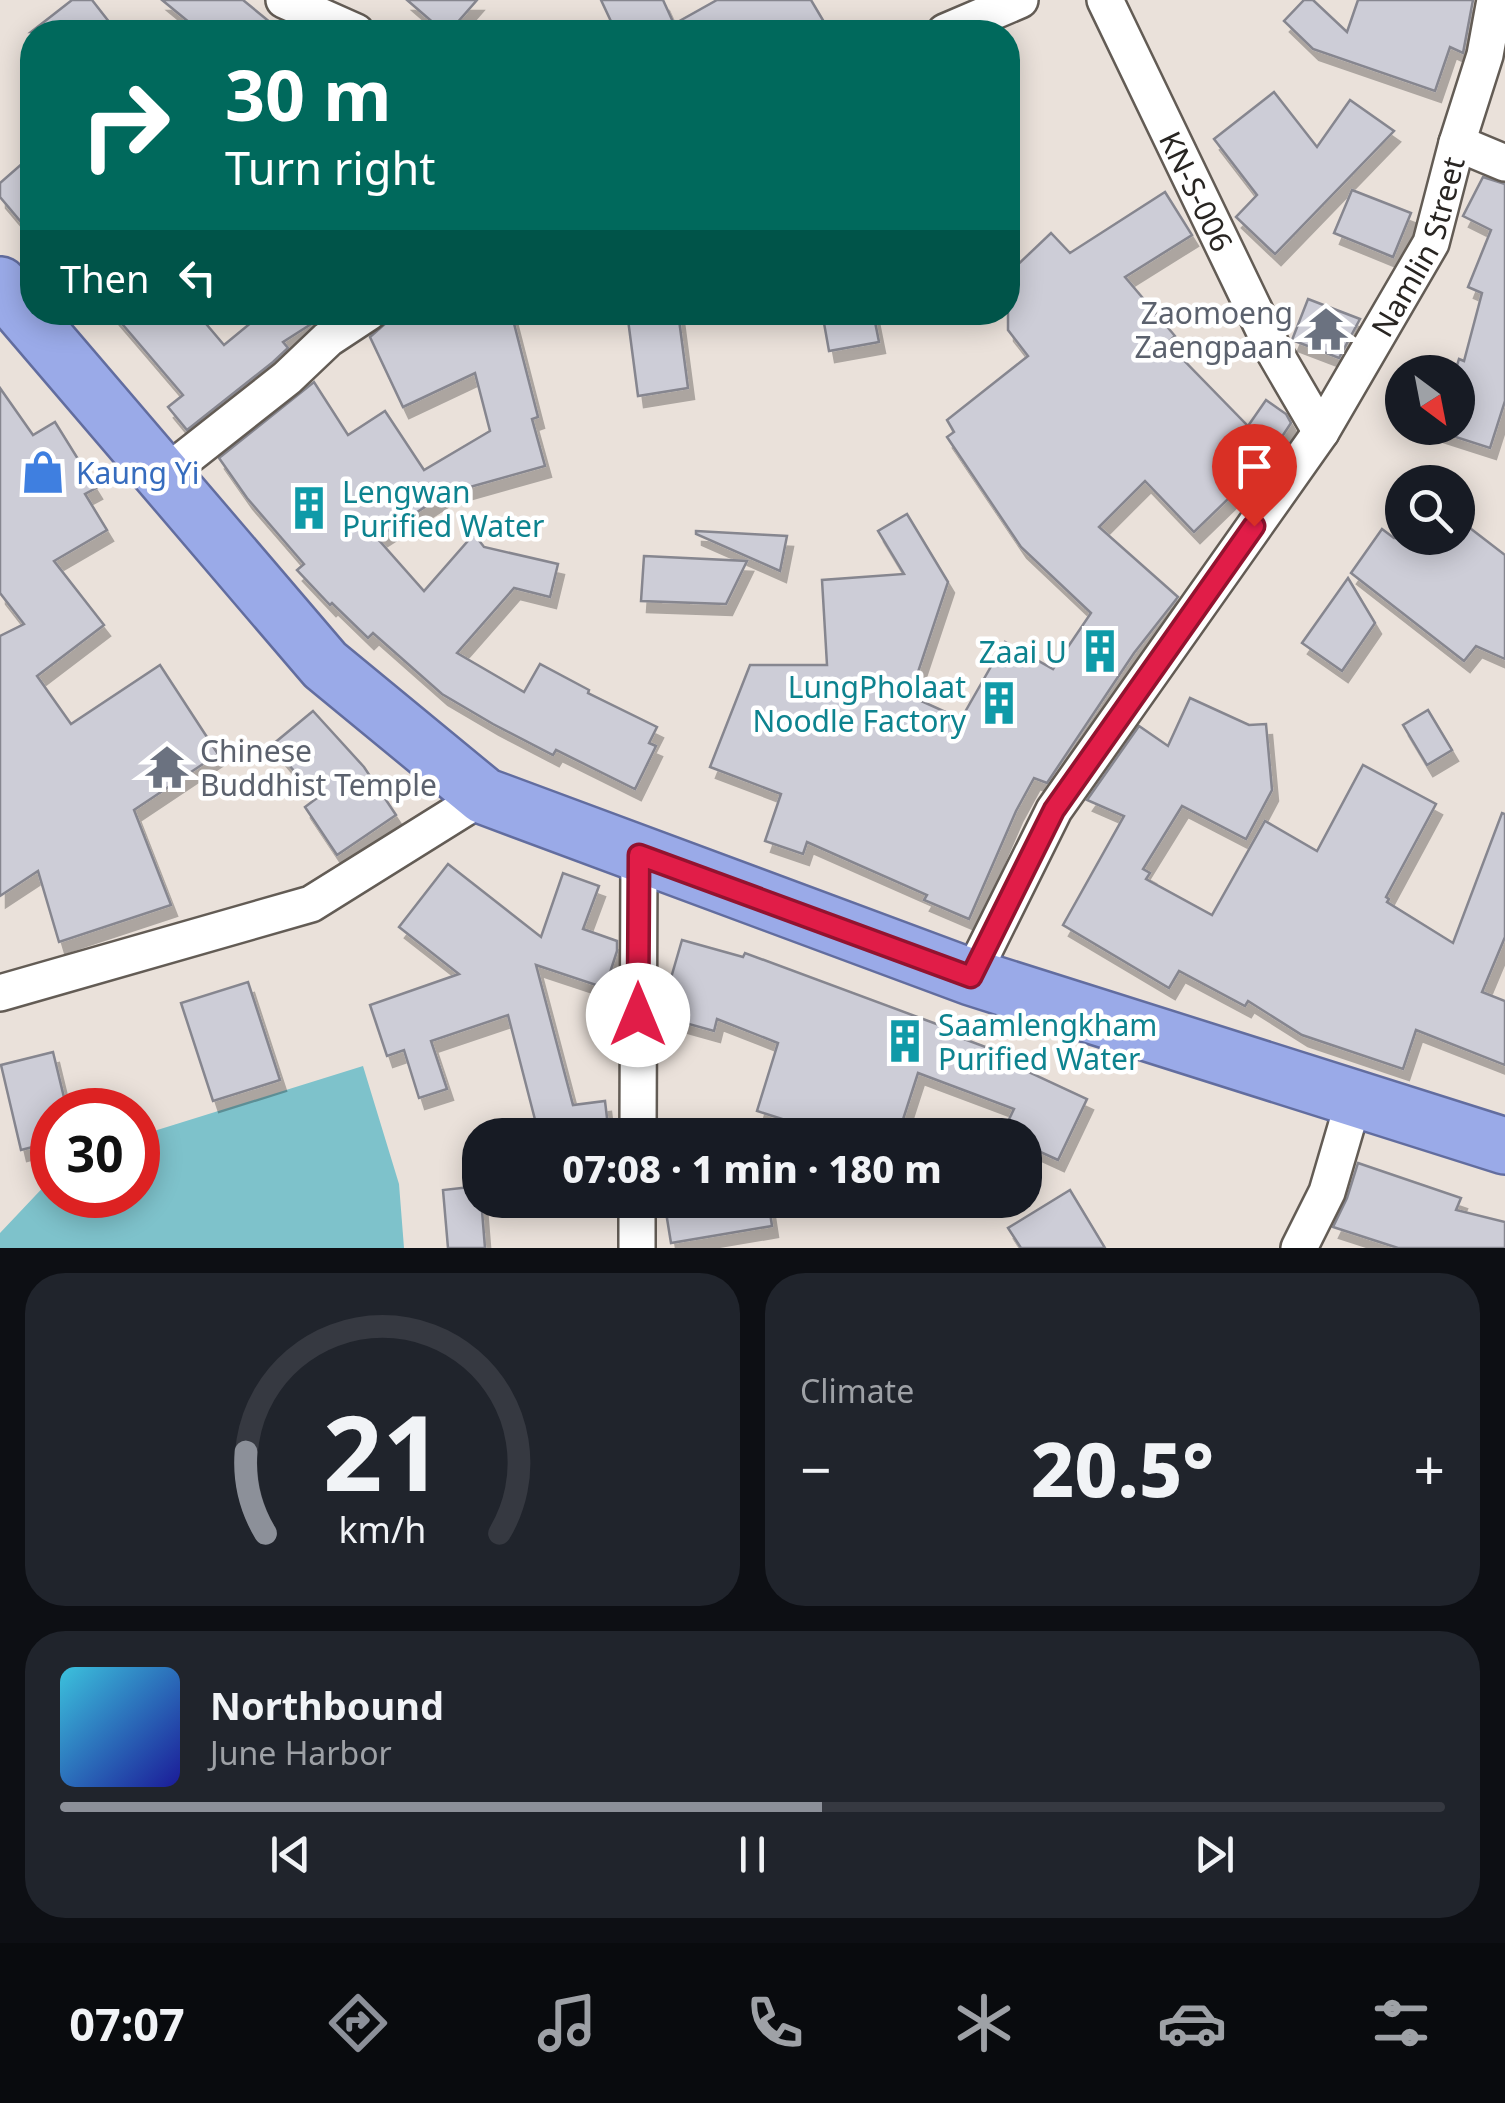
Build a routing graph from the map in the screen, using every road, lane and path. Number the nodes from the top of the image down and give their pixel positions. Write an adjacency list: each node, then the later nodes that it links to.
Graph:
1 (284, 0): 5 (street)
2 (1020, 0): 6 (street)
3 (1105, 0): 13 (street, KN-S-006)
4 (1495, 0): 7 (street, Namlin Street)
5 (329, 20)
6 (973, 20)
7 (1457, 143): 8 (street); 13 (street, Namlin Street)
8 (1505, 163)
9 (0, 285): 10 (highway)
10 (20, 308)
11 (35, 325): 14 (highway)
12 (349, 325): 14 (street)
13 (1321, 432): 17 (street, Namlin Street)
14 (164, 475): 15 (highway)
15 (484, 796): 16 (highway); 18 (street)
16 (639, 855): 17 (highway); 20 (street)
17 (971, 977): 19 (highway)
18 (0, 992)
19 (1354, 1100): 21 (highway); 24 (street)
20 (638, 1118)
21 (1505, 1146)
22 (637, 1218): 23 (street)
23 (637, 1248)
24 (1298, 1248)

